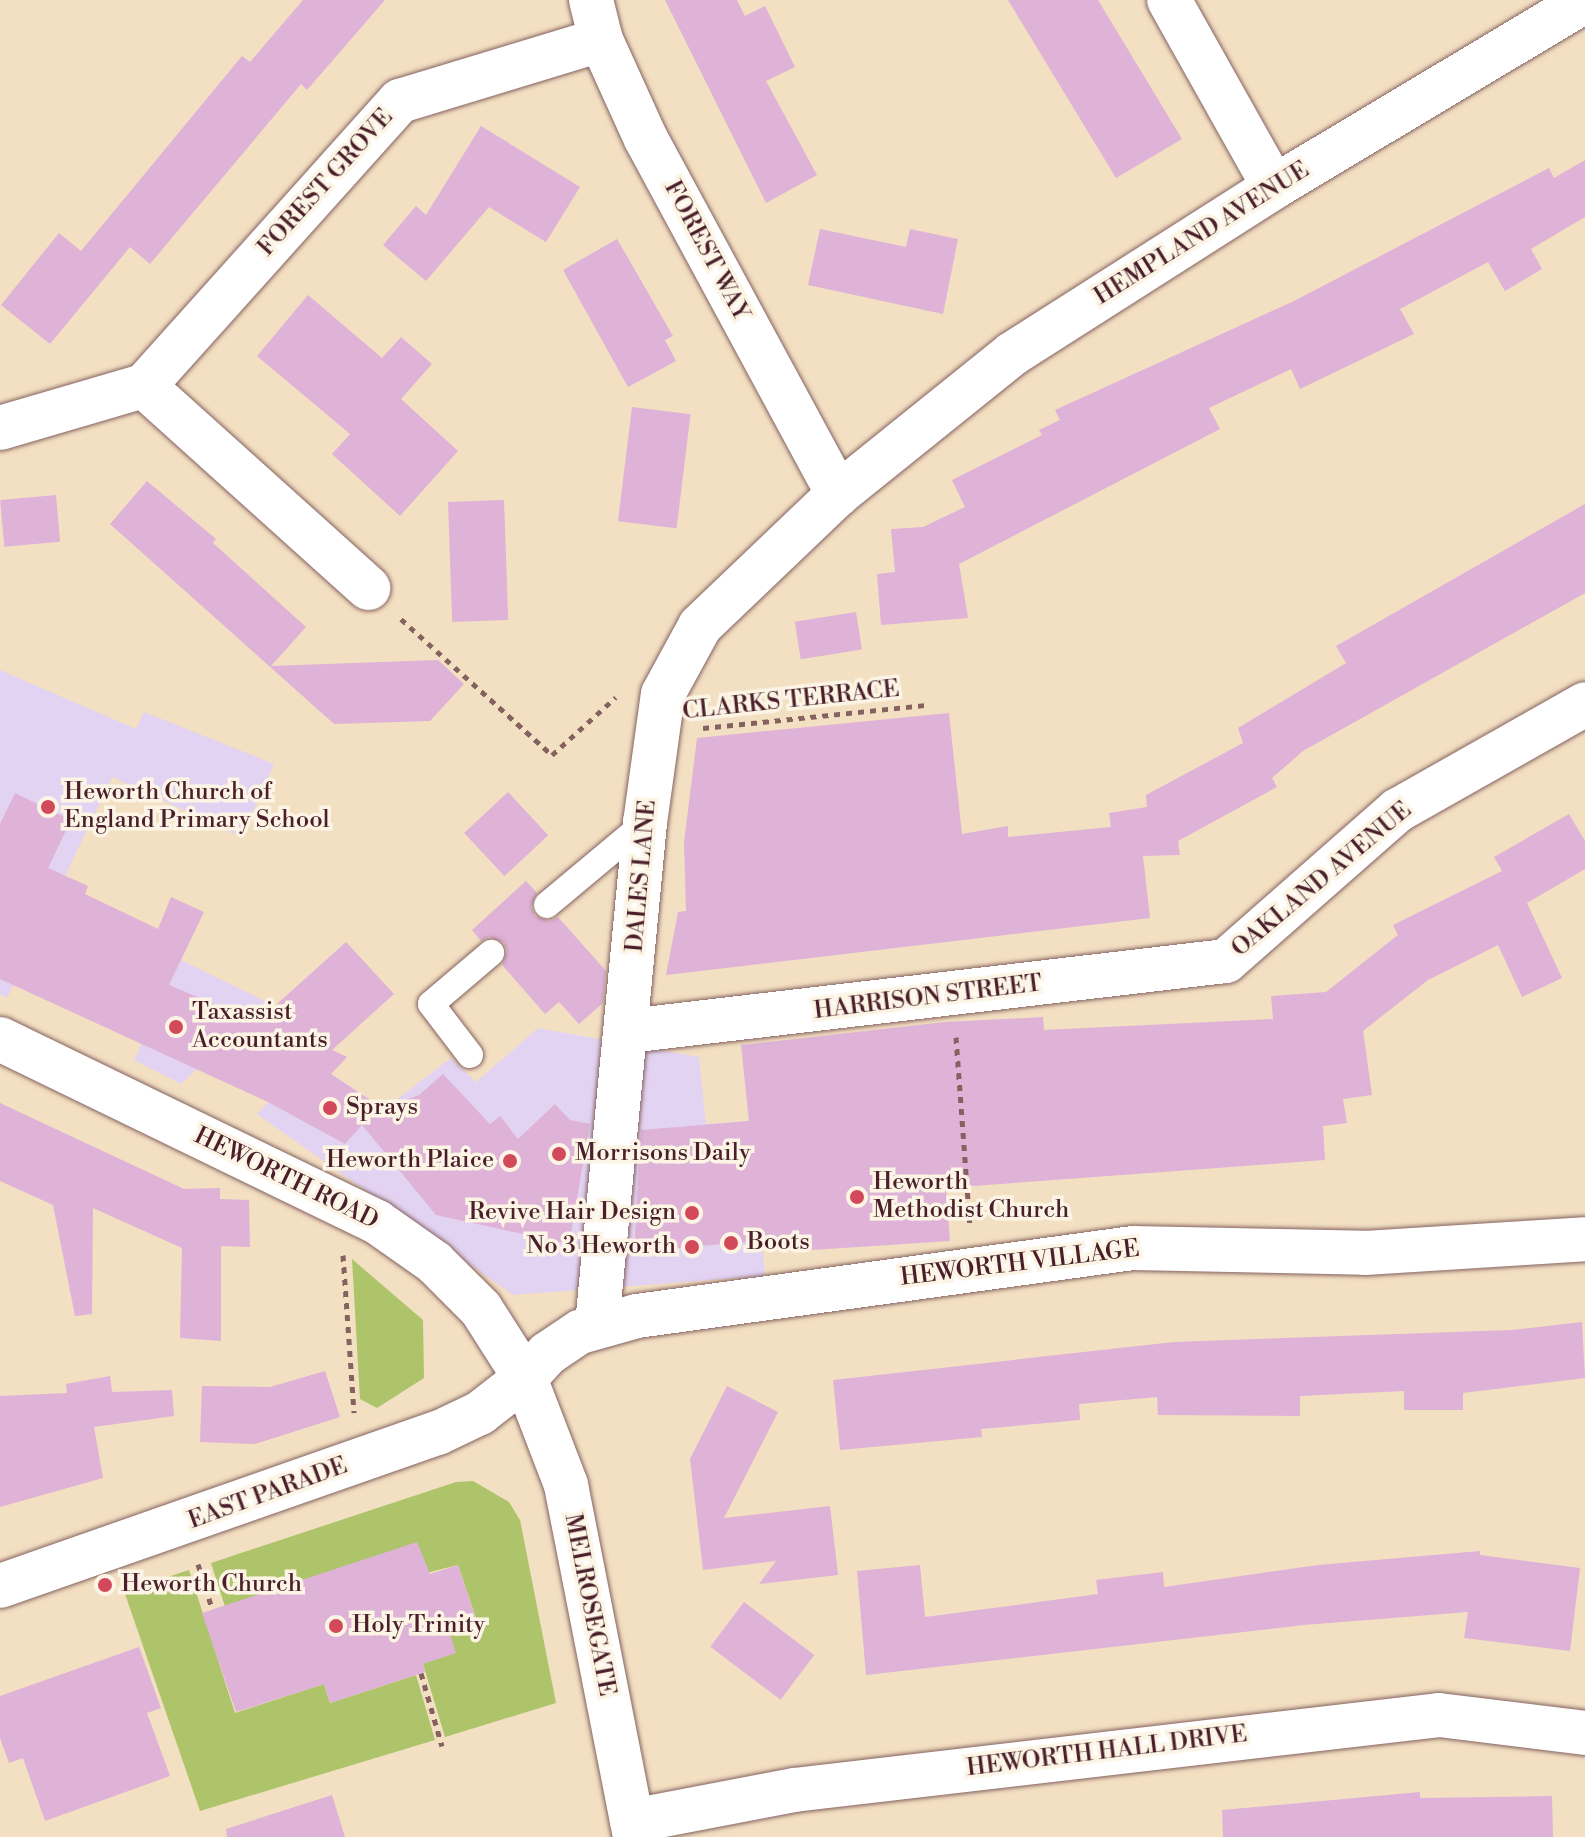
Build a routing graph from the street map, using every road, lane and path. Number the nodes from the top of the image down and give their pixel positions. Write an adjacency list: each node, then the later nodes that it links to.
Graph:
1 (1169, 0): 4 (street)
2 (1585, 1): 4 (street, HEMPLAND AVENUE)
3 (596, 20): 5 (street, FOREST GROVE); 7 (street, FOREST WAY)
4 (1274, 187): 7 (street, HEMPLAND AVENUE)
5 (144, 386): 6 (street); 8 (street)
6 (0, 428)
7 (838, 494): 11 (street, DALES LANE)
8 (368, 588): 11 (path, CLARKS TERRACE)
9 (1585, 704): 15 (street, OAKLAND AVENUE)
10 (927, 705): 11 (path, CLARKS TERRACE)
11 (661, 713): 12 (street, DALES LANE)
12 (645, 823): 13 (lane); 17 (street, DALES LANE)
13 (547, 905)
14 (491, 953): 19 (lane)
15 (1226, 961): 16 (street, HARRISON STREET)
16 (953, 996): 17 (street, HARRISON STREET); 22 (path)
17 (628, 1031): 23 (street, DALES LANE)
18 (0, 1039): 20 (street, HEWORTH ROAD)
19 (470, 1055)
20 (340, 1204): 24 (street, HEWORTH ROAD); 25 (path)
21 (1585, 1239): 22 (street, HEWORTH VILLAGE)
22 (973, 1270): 23 (street, HEWORTH VILLAGE)
23 (597, 1325): 24 (street, HEWORTH VILLAGE)
24 (525, 1378): 25 (street, EAST PARADE); 30 (street, MELROSEGATE)
25 (357, 1462): 26 (street, EAST PARADE)
26 (0, 1586)
27 (421, 1673): 29 (path)
28 (1585, 1733): 30 (street, HEWORTH HALL DRIVE)
29 (442, 1746)
30 (634, 1829)

